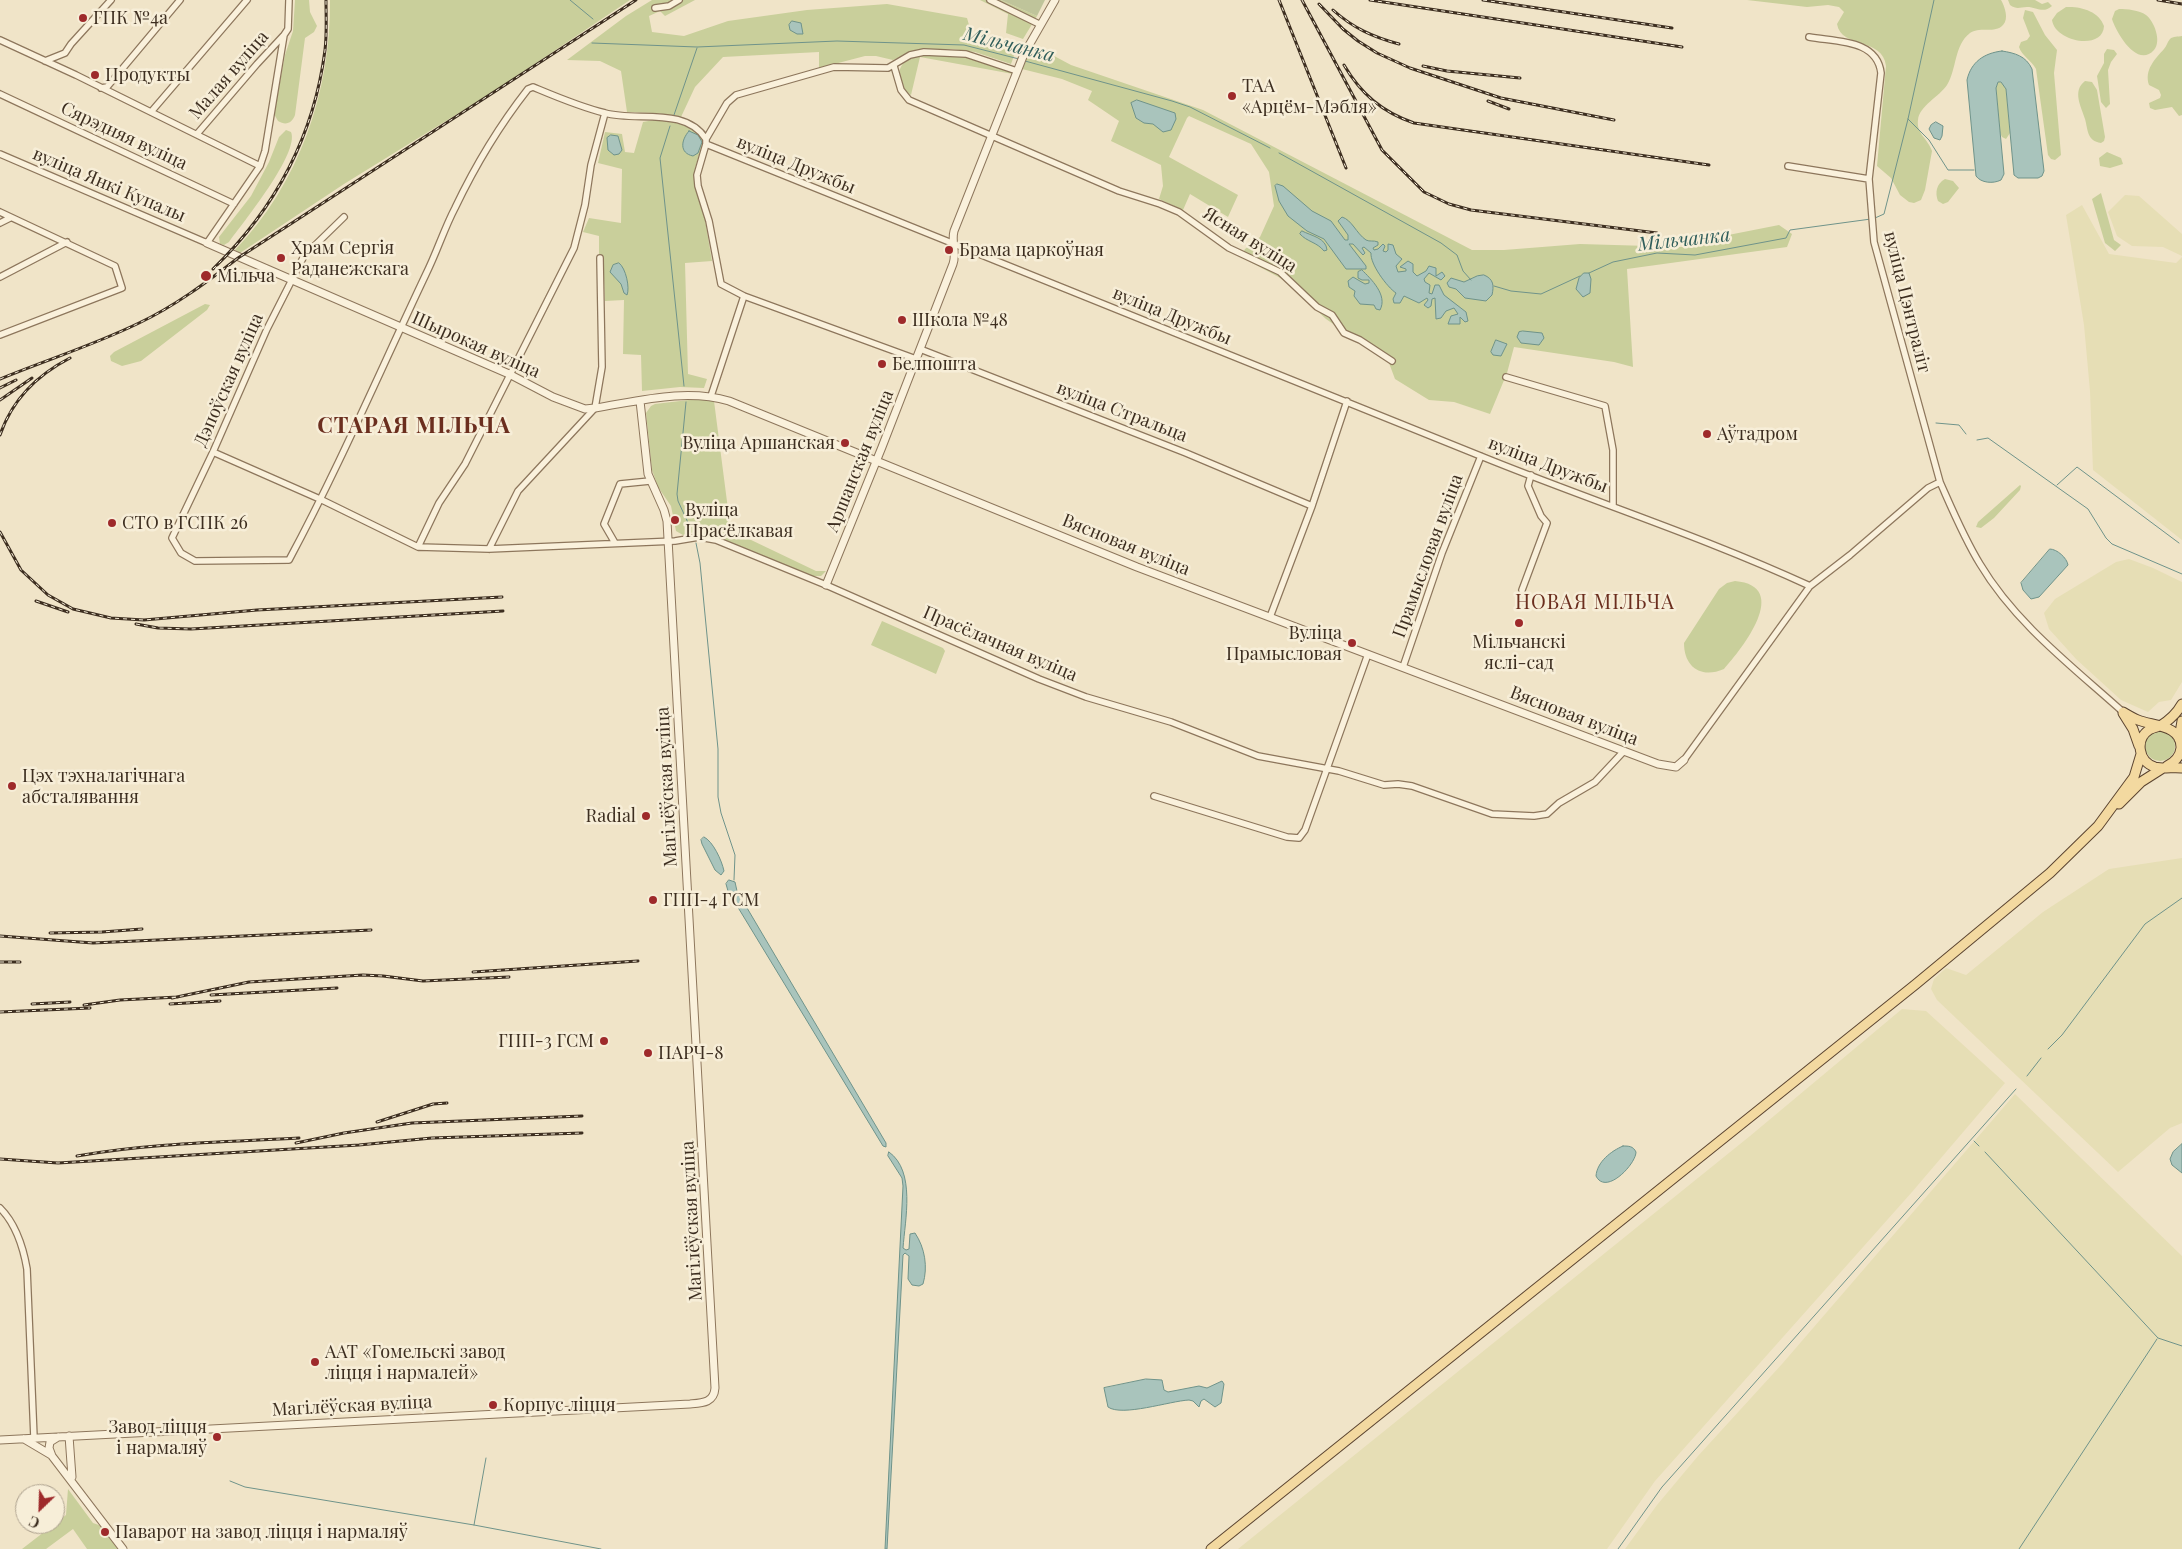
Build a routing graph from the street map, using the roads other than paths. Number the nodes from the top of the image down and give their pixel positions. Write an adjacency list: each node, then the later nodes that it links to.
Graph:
1 (111, 0): 13 (street)
2 (180, 0): 16 (street)
3 (247, 0): 18 (street)
4 (289, 0): 10 (street)
5 (679, 0): 8 (street)
6 (990, 0): 9 (street)
7 (1055, 0): 9 (street, Аршанская вуліца)
8 (655, 8)
9 (1040, 24): 15 (street, Аршанская вуліца)
10 (284, 35): 20 (street, Малая вуліца); 24 (street)
11 (1809, 38): 26 (street, вуліца Цэнтраліт)
12 (0, 40): 13 (street)
13 (45, 61): 16 (street)
14 (894, 66): 15 (street); 21 (street, Ясная вуліца); 22 (street)
15 (1018, 69): 21 (street, Аршанская вуліца)
16 (101, 88): 18 (street)
17 (0, 94): 27 (street, Сярэдняя вуліца)
18 (151, 112): 20 (street)
19 (605, 113): 22 (street, вуліца Дружбы); 39 (street, вуліца Дружбы); 44 (street)
20 (197, 134): 24 (street)
21 (992, 134): 34 (street, Аршанская вуліца); 43 (street, Ясная вуліца)
22 (706, 141): 34 (street, вуліца Дружбы); 38 (street)
23 (0, 154): 33 (street, вуліца Янкі Купалы)
24 (260, 166): 27 (street)
25 (1788, 166): 26 (street)
26 (1869, 179): 55 (street, вуліца Цэнтраліт)
27 (234, 204): 33 (street)
28 (0, 212): 30 (street)
29 (344, 217): 37 (street, Дэпоўская вуліца)
30 (10, 218): 31 (street); 32 (street)
31 (0, 223)
32 (66, 242): 36 (street); 40 (street)
33 (206, 243): 37 (street, Шырокая вуліца)
34 (954, 246): 41 (street, Аршанская вуліца); 47 (street, вуліца Дружбы)
35 (600, 258): 49 (street)
36 (0, 277)
37 (292, 280): 39 (street, Шырокая вуліца); 50 (street, Дэпоўская вуліца)
38 (744, 296): 42 (street); 46 (street)
39 (400, 327): 44 (street, Шырокая вуліца); 56 (street)
40 (0, 335)
41 (920, 349): 42 (street, Аршанская вуліца); 57 (street, вуліца Стральца)
42 (916, 359): 52 (street, Аршанская вуліца)
43 (1392, 361)
44 (509, 374): 49 (street, Шырокая вуліца); 61 (street)
45 (1506, 377): 58 (street)
46 (711, 396): 48 (street, Вясновая вуліца); 52 (street, Вясновая вуліца)
47 (1347, 401): 51 (street, вуліца Дружбы); 57 (street)
48 (640, 402): 49 (street, Вясновая вуліца); 54 (street, Магілёўская вуліца)
49 (595, 408): 62 (street)
50 (213, 452): 56 (street); 56 (street, Дэпоўская вуліца)
51 (1481, 456): 53 (street, вуліца Дружбы); 68 (street, Прамысловая вуліца)
52 (876, 461): 63 (street, Аршанская вуліца); 66 (street, Вясновая вуліца)
53 (1531, 475): 58 (street, вуліца Дружбы); 65 (street)
54 (650, 481): 59 (street, Магілёўская вуліца); 60 (street)
55 (1940, 482): 64 (street); 70 (street, вуліца Цэнтраліт)
56 (322, 500): 61 (street)
57 (1312, 506): 66 (street)
58 (1613, 506): 64 (street, вуліца Дружбы)
59 (668, 541): 60 (street, Прасёлачная вуліца); 63 (street, Прасёлачная вуліца); 83 (street, Магілёўская вуліца)
60 (615, 543): 62 (street, Прасёлачная вуліца)
61 (418, 547): 62 (street, Прасёлачная вуліца)
62 (489, 550)
63 (826, 584): 79 (street, Прасёлачная вуліца)
64 (1810, 586): 76 (street)
65 (1522, 590)
66 (1270, 617): 67 (street, Вясновая вуліца)
67 (1368, 654): 68 (street, Вясновая вуліца); 79 (street)
68 (1403, 667): 74 (street, Вясновая вуліца)
69 (2182, 704): 72 (main road)
70 (2123, 712): 72 (main road); 75 (main road)
71 (2182, 721): 73 (main road)
72 (2159, 726): 73 (main road); 75 (main road)
73 (2181, 743): 77 (main road)
74 (1624, 751): 76 (street, Вясновая вуліца); 79 (street, Прасёлачная вуліца)
75 (2140, 751): 77 (main road); 81 (main road)
76 (1684, 760)
77 (2166, 767): 78 (main road); 81 (main road)
78 (2182, 768)
79 (1326, 770): 80 (street)
80 (1154, 796)
81 (2106, 816): 92 (main road)
82 (0, 1208): 85 (street)
83 (69, 1436): 84 (street, Магілёўская вуліца); 88 (street)
84 (58, 1437): 85 (street, Магілёўская вуліца); 89 (street)
85 (34, 1438): 86 (street, Магілёўская вуліца)
86 (23, 1439): 87 (street, Магілёўская вуліца); 89 (street)
87 (0, 1440)
88 (70, 1451): 89 (street); 90 (street)
89 (54, 1458): 90 (street)
90 (76, 1485): 91 (street)
91 (124, 1549)
92 (1212, 1549)

